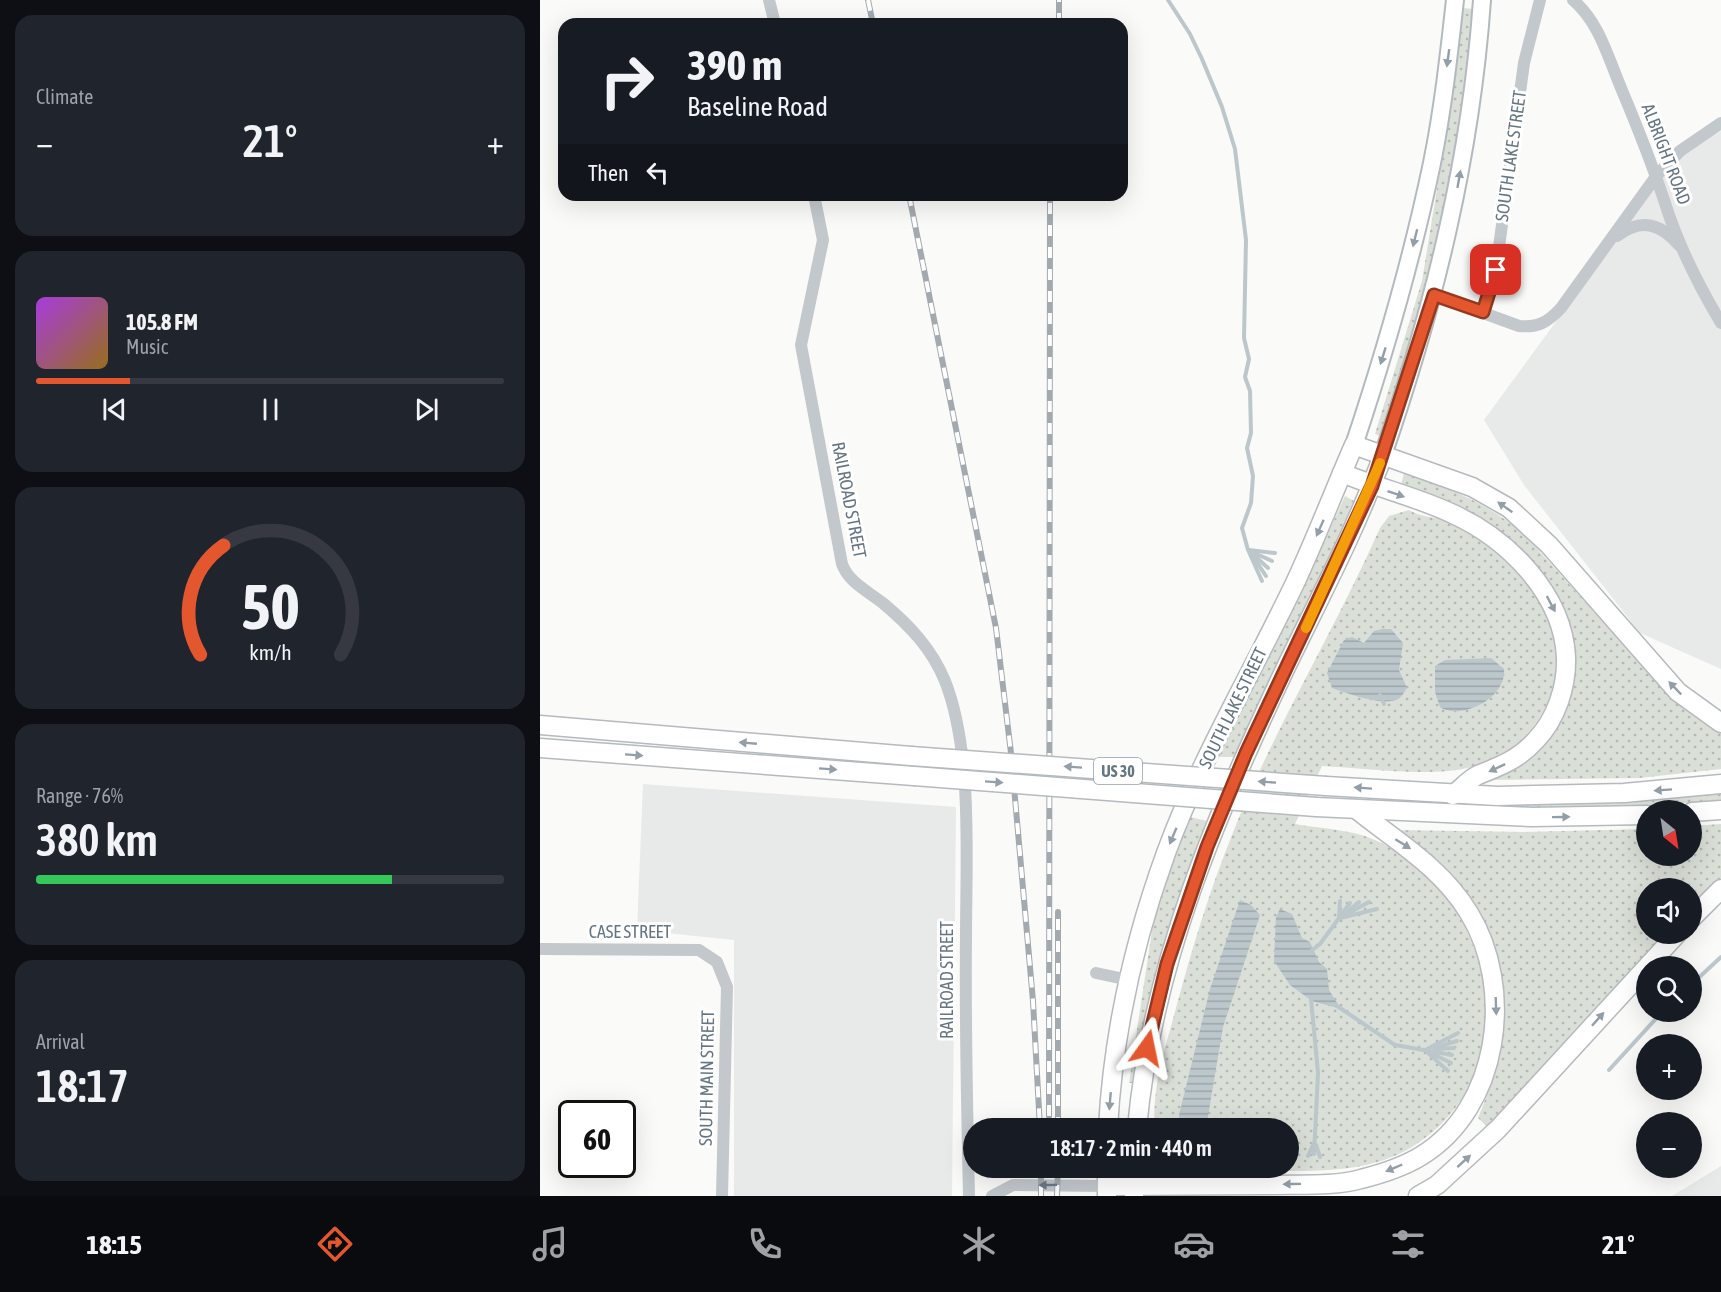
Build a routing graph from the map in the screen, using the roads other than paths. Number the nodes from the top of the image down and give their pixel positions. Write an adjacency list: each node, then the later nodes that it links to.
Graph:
1 (769, 0): 6 (street)
2 (1455, 0): 15 (main road, SOUTH LAKE STREET, one-way to 15)
3 (1482, 0): 12 (main road, SOUTH LAKE STREET, one-way to 3)
4 (1540, 0): 13 (street, SOUTH LAKE STREET)
5 (1573, 0): 8 (street, ALBRIGHT ROAD)
6 (774, 18)
7 (1721, 123): 8 (street)
8 (1657, 175): 10 (street); 11 (street, ALBRIGHT ROAD)
9 (815, 201): 40 (street, RAILROAD STREET)
10 (1607, 244): 11 (street); 13 (street)
11 (1686, 254): 14 (street, ALBRIGHT ROAD)
12 (1434, 295): 13 (street); 16 (main road, SOUTH LAKE STREET)
13 (1483, 312)
14 (1721, 323)
15 (1354, 445): 16 (main road); 17 (main road, SOUTH LAKE STREET)
16 (1383, 454): 18 (main road, SOUTH LAKE STREET); 19 (main road, one-way to 16)
17 (1342, 473): 18 (main road); 34 (main road, SOUTH LAKE STREET, one-way to 34)
18 (1372, 486): 23 (main road, one-way to 23); 36 (main road, SOUTH LAKE STREET)
19 (1721, 723)
20 (540, 725): 23 (main road, US 30, one-way to 20, bridge)
21 (540, 748): 24 (main road, US 30, one-way to 24, bridge)
22 (1721, 784): 23 (main road, US 30, one-way to 23)
23 (1454, 795)
24 (1356, 809): 27 (main road, US 30, one-way to 27); 38 (main road, one-way to 38)
25 (1721, 810): 26 (main road)
26 (1702, 811)
27 (1636, 815)
28 (1721, 889): 29 (main road)
29 (1702, 908)
30 (1668, 944): 42 (main road, one-way to 30)
31 (540, 949): 32 (street, CASE STREET)
32 (717, 962): 39 (street, SOUTH MAIN STREET)
33 (1096, 973): 34 (street)
34 (1129, 980): 35 (main road, SOUTH LAKE STREET, one-way to 35)
35 (1109, 1118)
36 (1138, 1118)
37 (1107, 1191): 38 (main road); 41 (street, one-way to 41)
38 (1134, 1191)
39 (722, 1196)
40 (969, 1196)
41 (992, 1196)
42 (1418, 1196)

